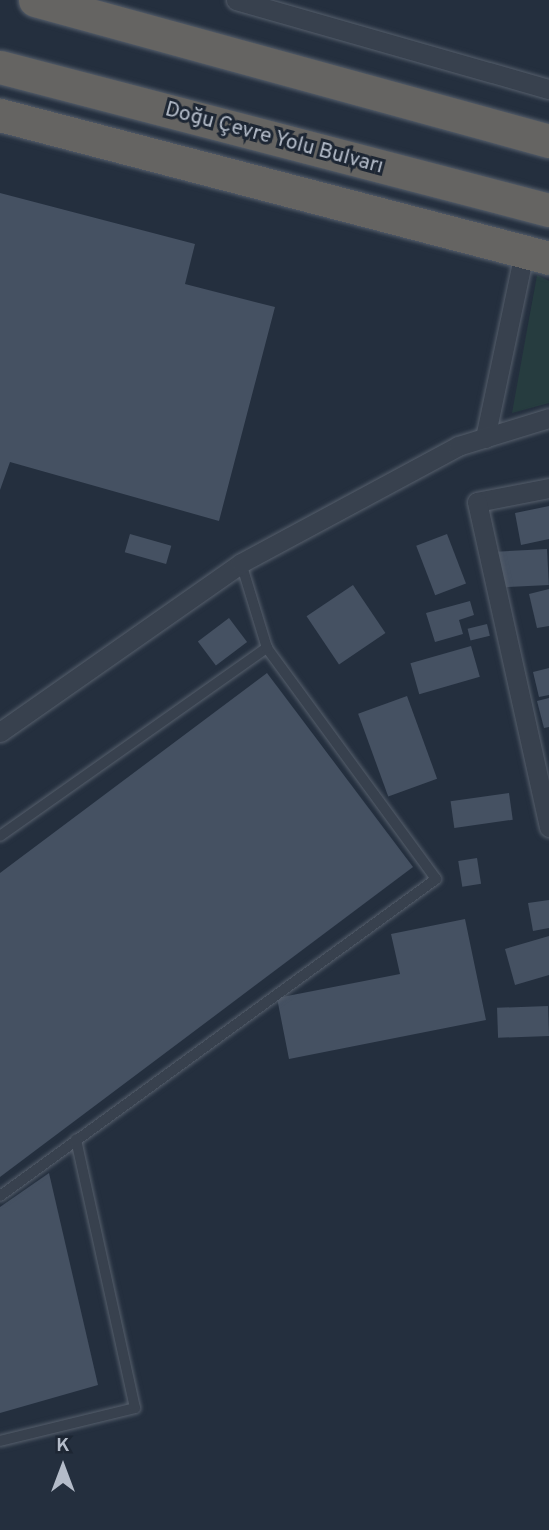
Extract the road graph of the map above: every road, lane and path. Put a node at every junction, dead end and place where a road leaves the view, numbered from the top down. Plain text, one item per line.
1 (35, 0) edge
2 (236, 0) edge
3 (0, 67) edge
4 (549, 89) edge
5 (0, 115) edge
6 (549, 141) edge
7 (549, 210) edge
8 (536, 255) edge
9 (549, 418) edge
10 (485, 438) junction
11 (549, 488) edge
12 (241, 563) junction
13 (267, 648) junction
14 (0, 732) edge
15 (549, 827) edge
16 (0, 836) edge
17 (76, 1139) junction
18 (0, 1196) edge
19 (0, 1441) edge

1 - 6 highway
2 - 4 street
3 - 7 highway, Doğu Çevre Yolu Bulvarı
5 - 8 highway
8 - 10 street
9 - 10 street
10 - 12 street
11 - 15 street
12 - 13 lane
12 - 14 street
13 - 16 lane
13 - 17 lane
17 - 18 lane
17 - 19 lane

